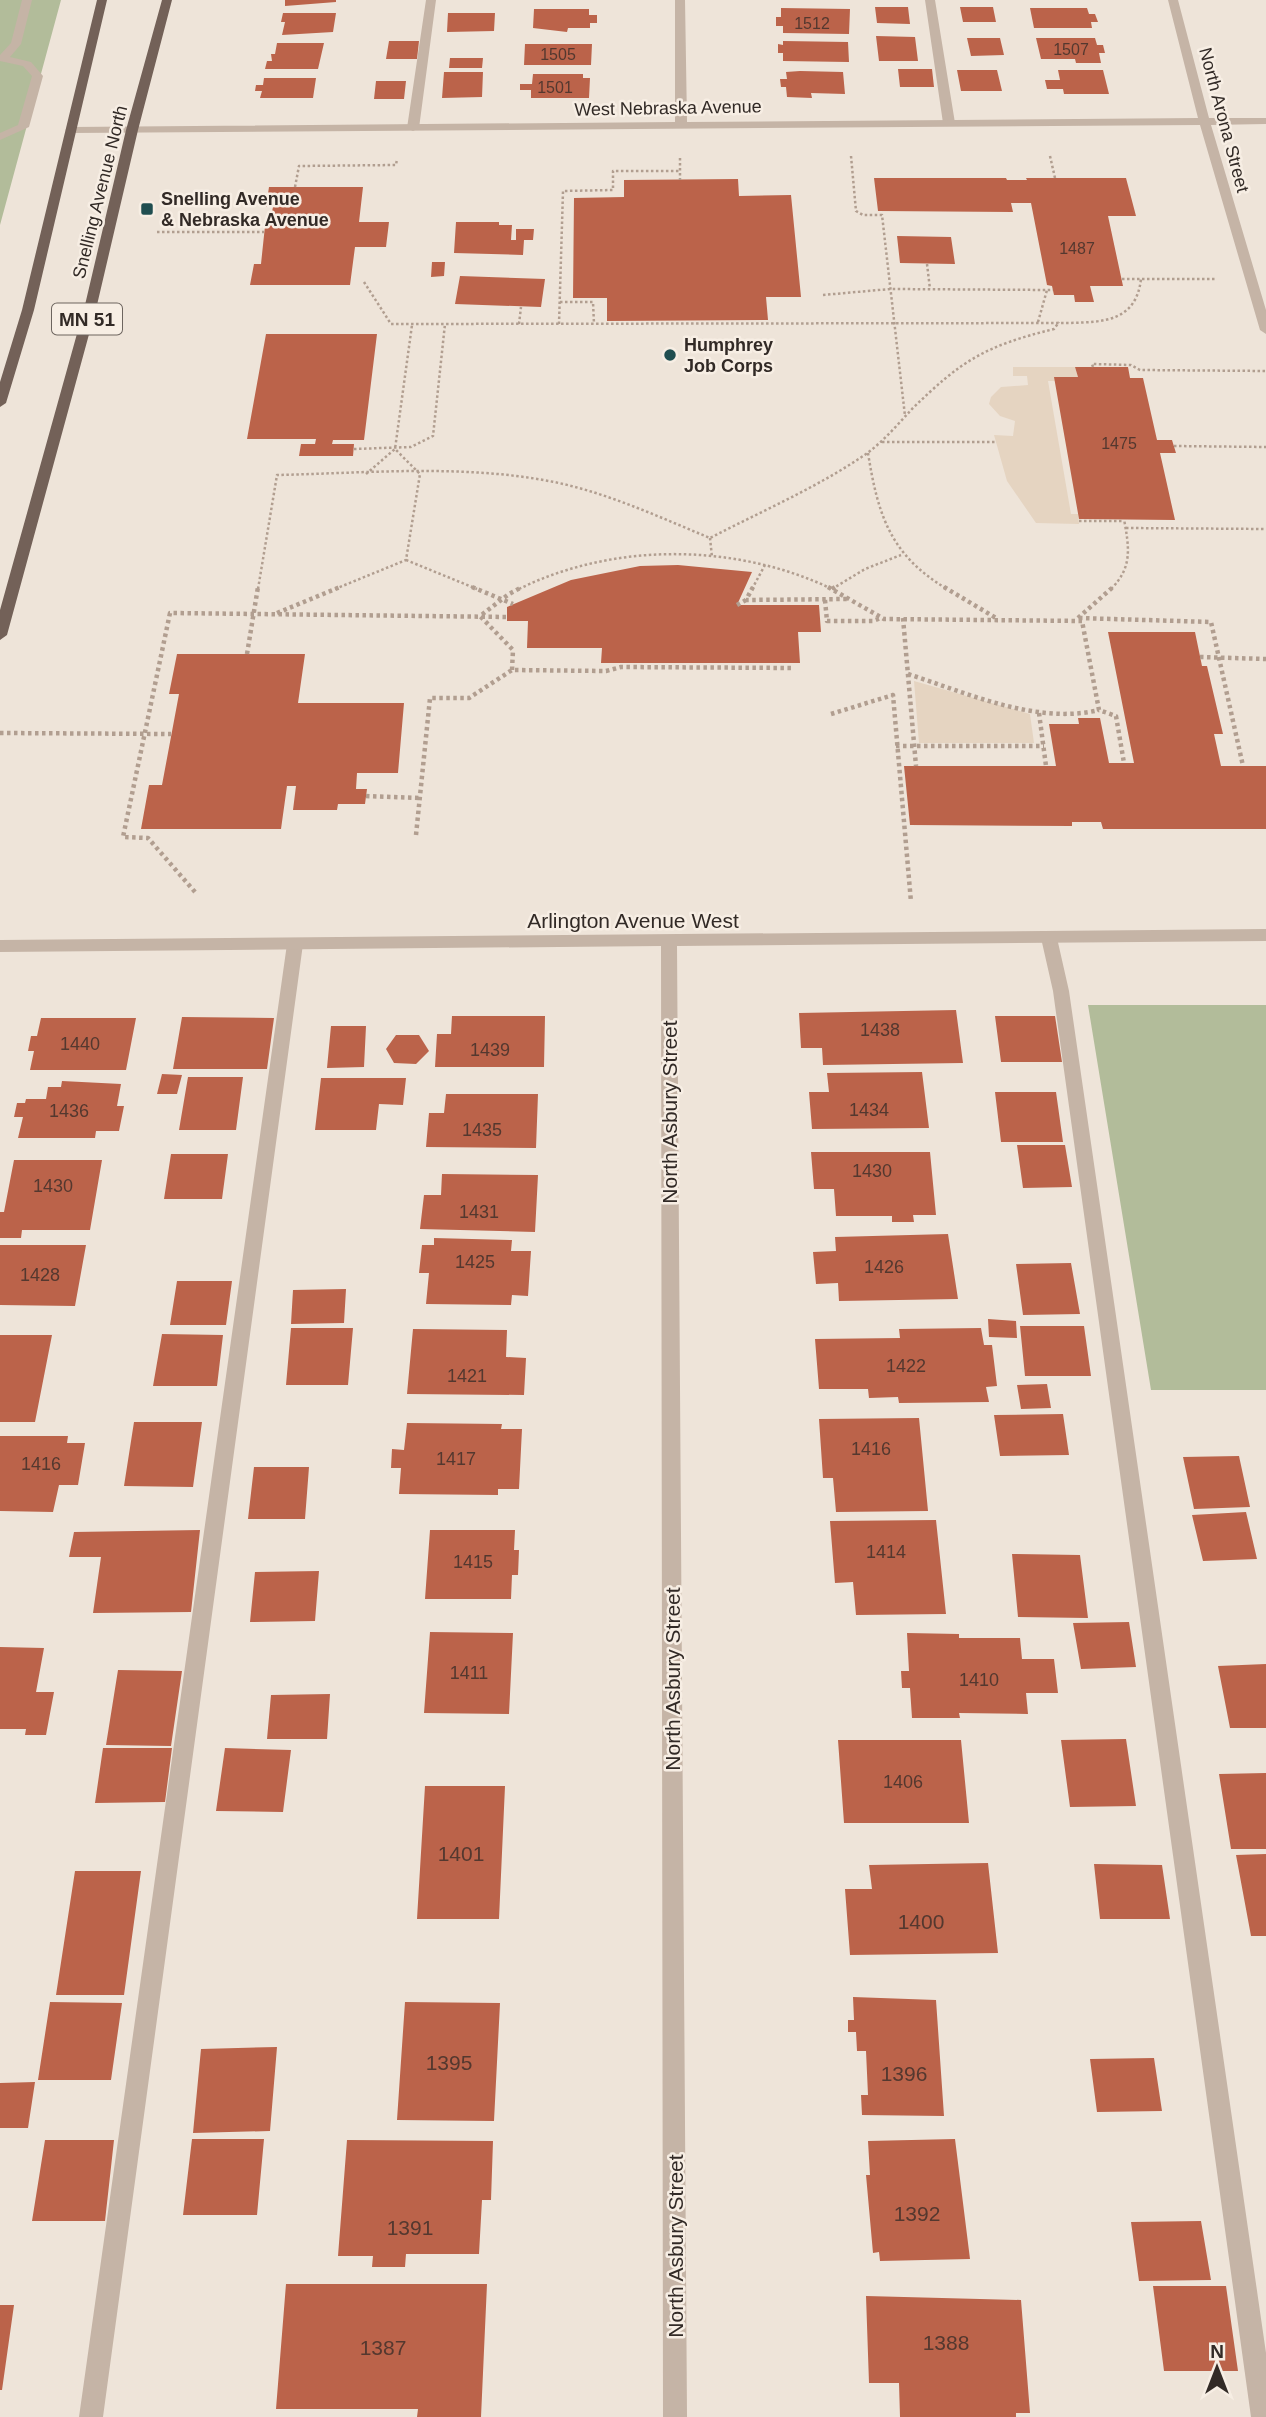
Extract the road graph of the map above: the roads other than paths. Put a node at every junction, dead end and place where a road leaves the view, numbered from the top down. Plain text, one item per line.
1 (27, 0) edge
2 (102, 0) edge
3 (167, 0) edge
4 (431, 0) edge
5 (680, 0) edge
6 (930, 0) edge
7 (1173, 0) edge
8 (1, 58) edge
9 (1266, 121) edge
10 (1205, 122) junction
11 (949, 123) junction
12 (681, 126) junction
13 (413, 128) junction
14 (71, 130) junction
15 (132, 130) junction
16 (0, 137) edge
17 (1266, 330) edge
18 (0, 403) edge
19 (0, 635) edge
20 (1266, 935) edge
21 (1049, 938) junction
22 (669, 942) junction
23 (295, 944) junction
24 (0, 946) edge
25 (91, 2417) edge
26 (675, 2417) edge
27 (1264, 2417) edge

1 - 8 street
2 - 14 main road, Snelling Avenue North / MN 51
3 - 15 main road, Snelling Avenue North / MN 51
4 - 13 street
5 - 12 street
6 - 11 street
7 - 10 street, North Arona Street
8 - 16 street
9 - 10 street, West Nebraska Avenue
10 - 11 street, West Nebraska Avenue
10 - 17 street, North Arona Street
11 - 12 street, West Nebraska Avenue
12 - 13 street, West Nebraska Avenue
13 - 15 street, West Nebraska Avenue
14 - 15 street, West Nebraska Avenue
14 - 18 main road, Snelling Avenue North / MN 51
15 - 19 main road, Snelling Avenue North / MN 51
20 - 21 street, Arlington Avenue West
21 - 22 street, Arlington Avenue West
21 - 27 street
22 - 23 street, Arlington Avenue West
22 - 26 street, North Asbury Street
23 - 24 street, Arlington Avenue West
23 - 25 street

